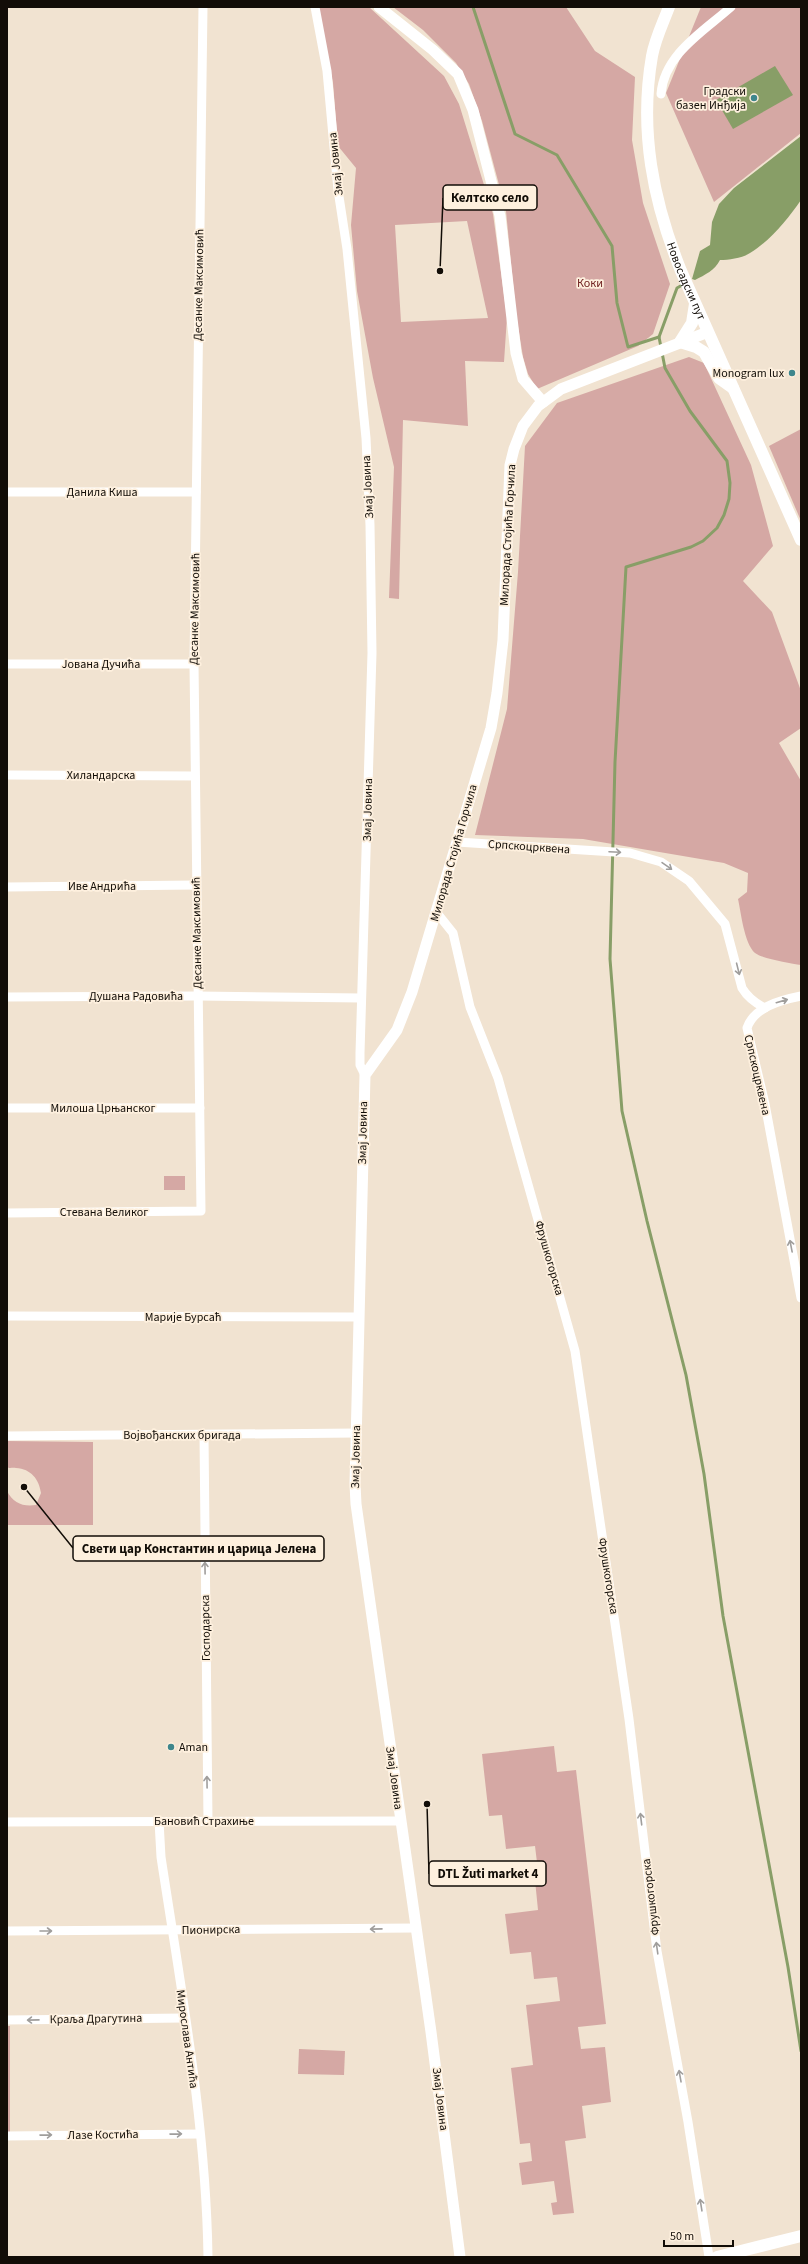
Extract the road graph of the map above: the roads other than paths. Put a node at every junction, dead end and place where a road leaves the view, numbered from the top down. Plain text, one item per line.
1 (203, 7) edge
2 (315, 7) edge
3 (379, 7) edge
4 (669, 7) edge
5 (731, 7) edge
6 (661, 94) dead end
7 (695, 304) junction
8 (708, 332) junction
9 (680, 342) junction
10 (734, 389) junction
11 (543, 402) junction
12 (7, 492) edge
13 (196, 492) junction
14 (801, 540) edge
15 (7, 664) edge
16 (194, 664) junction
17 (7, 775) edge
18 (195, 776) junction
19 (457, 842) junction
20 (196, 885) junction
21 (7, 887) edge
22 (436, 913) junction
23 (198, 996) junction
24 (801, 996) edge
25 (7, 997) edge
26 (361, 998) junction
27 (765, 1008) junction
28 (365, 1075) junction
29 (7, 1108) edge
30 (200, 1108) junction
31 (201, 1211) joint
32 (7, 1213) edge
33 (801, 1298) edge
34 (7, 1316) edge
35 (359, 1318) junction
36 (356, 1433) junction
37 (204, 1435) junction
38 (7, 1436) edge
39 (159, 1821) junction
40 (208, 1821) junction
41 (400, 1821) junction
42 (7, 1822) edge
43 (415, 1928) junction
44 (171, 1930) junction
45 (7, 1931) edge
46 (184, 2018) junction
47 (7, 2020) edge
48 (199, 2134) junction
49 (7, 2136) edge
50 (801, 2236) edge
51 (208, 2257) edge
52 (460, 2257) edge
53 (709, 2257) edge
54 (717, 2257) edge

1 - 13 street, Десанке Максимовић
2 - 26 street, Змај Јовина
3 - 11 street
4 - 7 main road, Новосадски пут
5 - 6 street
7 - 8 main road, Новосадски пут
7 - 9 main road
8 - 9 street, Милорада Стојића Горчила
8 - 10 main road, Новосадски пут
9 - 10 main road
9 - 11 street, Милорада Стојића Горчила
10 - 14 main road, Новосадски пут
11 - 19 street, Милорада Стојића Горчила
12 - 13 street, Данила Киша
13 - 16 street, Десанке Максимовић
15 - 16 street, Јована Дучића
16 - 18 street, Десанке Максимовић
17 - 18 street, Хиландарска
18 - 20 street, Десанке Максимовић
19 - 22 street, Милорада Стојића Горчила
19 -> 27 street, Српскоцрквена
20 - 21 street, Иве Андрића
20 - 23 street, Десанке Максимовић
22 - 28 street, Милорада Стојића Горчила
53 -> 22 street, Фрушкогорска
23 - 25 street, Душана Радовића
23 - 26 street, Душана Радовића
23 - 30 street, Десанке Максимовић
27 -> 24 street
26 - 28 street, Змај Јовина
33 -> 27 street, Српскоцрквена
28 - 35 street, Змај Јовина
29 - 30 street, Милоша Црњанског
30 - 31 street, Десанке Максимовић
31 - 32 street, Стевана Великог
34 - 35 street, Марије Бурсаћ
35 - 36 street, Змај Јовина
36 - 37 street, Војвођанских бригада
36 - 41 street, Змај Јовина
37 - 38 street, Војвођанских бригада
40 -> 37 street, Господарска
39 - 40 street, Бановић Страхиње
39 - 42 street, Бановић Страхиње
39 - 44 street, Мирослава Антића
40 - 41 street, Бановић Страхиње
41 - 43 street, Змај Јовина
43 -> 44 street, Пионирска
43 - 52 street, Змај Јовина
45 -> 44 street, Пионирска
44 - 46 street, Мирослава Антића
46 -> 47 street, Краља Драгутина
46 - 48 street, Мирослава Антића
49 -> 48 street, Лазе Костића
48 - 51 street, Мирослава Антића
50 - 54 main road

